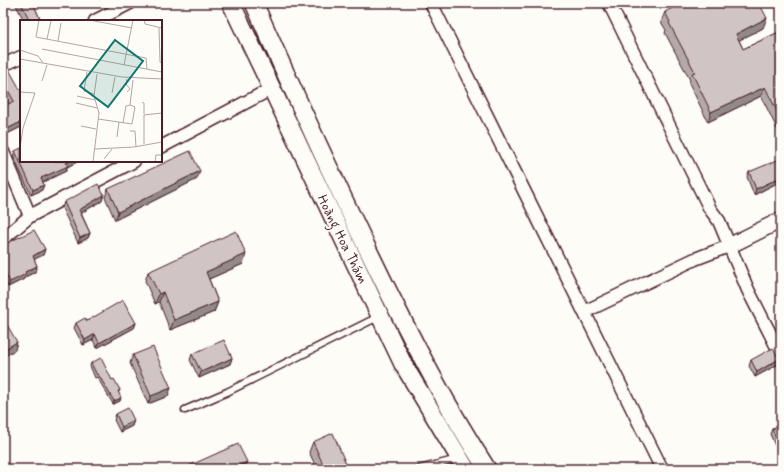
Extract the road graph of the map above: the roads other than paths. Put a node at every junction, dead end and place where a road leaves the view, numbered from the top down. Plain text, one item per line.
1 (130, 3) edge
2 (231, 3) edge
3 (254, 3) edge
4 (431, 3) edge
5 (609, 3) edge
6 (97, 20) edge
7 (20, 57) edge
8 (3, 65) edge
9 (272, 89) junction
10 (162, 146) edge
11 (3, 152) edge
12 (130, 162) edge
13 (116, 165) edge
14 (30, 216) junction
15 (781, 220) edge
16 (3, 239) edge
17 (729, 246) junction
18 (584, 312) junction
19 (380, 316) junction
20 (781, 355) edge
21 (185, 410) dead end
22 (463, 464) edge
23 (419, 469) edge
24 (487, 469) edge
25 (662, 469) edge

1 - 6 street
2 - 9 main road, Hoàng Hoa Thám
3 - 24 main road, Hoàng Hoa Thám
4 - 18 street
5 - 17 street
7 - 8 street
9 - 10 street
9 - 19 main road, Hoàng Hoa Thám
11 - 14 street
12 - 13 street
13 - 14 street
14 - 16 street
15 - 17 street
17 - 18 street
17 - 20 street
18 - 25 street
19 - 21 lane
19 - 22 main road, Hoàng Hoa Thám
22 - 23 lane

